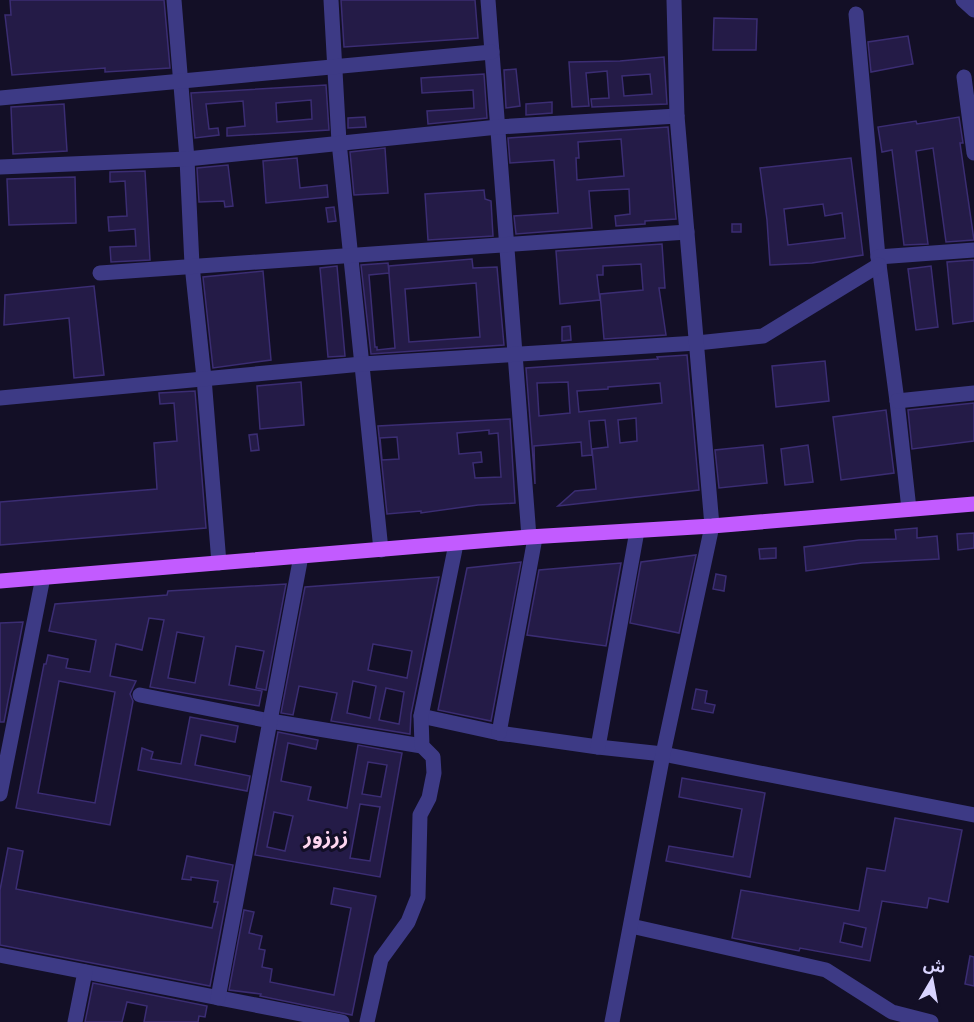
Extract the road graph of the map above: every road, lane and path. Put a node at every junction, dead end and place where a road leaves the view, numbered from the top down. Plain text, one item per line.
1 (174, 0) edge
2 (331, 0) edge
3 (488, 0) edge
4 (674, 0) edge
5 (963, 0) edge
6 (974, 10) edge
7 (856, 14) dead end
8 (492, 52) junction
9 (336, 66) junction
10 (964, 77) dead end
11 (181, 83) junction
12 (0, 98) edge
13 (677, 116) junction
14 (498, 127) junction
15 (339, 142) junction
16 (974, 153) edge
17 (187, 159) junction
18 (0, 167) edge
19 (687, 232) junction
20 (506, 244) junction
21 (974, 250) edge
22 (351, 257) junction
23 (878, 261) junction
24 (192, 266) junction
25 (100, 273) dead end
26 (697, 343) junction
27 (515, 354) junction
28 (362, 364) junction
29 (204, 378) junction
30 (974, 393) edge
31 (0, 398) edge
32 (897, 400) junction
33 (974, 504) edge
34 (909, 509) junction
35 (712, 526) junction
36 (637, 531) junction
37 (532, 538) junction
38 (456, 544) junction
39 (381, 550) junction
40 (301, 556) junction
41 (219, 563) junction
42 (44, 577) junction
43 (0, 581) edge
44 (140, 695) dead end
45 (421, 716) junction
46 (270, 721) junction
47 (499, 733) junction
48 (422, 746) junction
49 (598, 747) junction
50 (663, 754) junction
51 (0, 794) edge
52 (974, 815) edge
53 (631, 926) junction
54 (0, 955) edge
55 (85, 972) junction
56 (218, 998) junction
57 (75, 1022) edge
58 (342, 1022) edge
59 (367, 1022) edge
60 (612, 1022) edge
61 (931, 1022) edge

1 - 11 street
2 - 9 street
3 - 8 street
4 - 13 street
5 - 6 street
7 - 23 street
8 - 9 street
8 - 14 street
9 - 11 street
9 - 15 street
10 - 16 street
11 - 12 street
11 - 17 street
13 - 14 street
13 - 19 street
14 - 15 street
14 - 20 street
15 - 17 street
15 - 22 street
17 - 18 street
17 - 24 street
19 - 20 street
19 - 26 street
20 - 22 street
20 - 27 street
21 - 23 street
22 - 24 street
22 - 28 street
23 - 26 street
23 - 32 street
24 - 25 street
24 - 29 street
26 - 27 street
26 - 35 street
27 - 28 street
27 - 37 street
28 - 29 street
28 - 39 street
29 - 31 street
29 - 41 street
30 - 32 street
32 - 34 street
33 - 34 main road
34 - 35 main road
35 - 36 main road
35 - 50 street
36 - 37 main road
36 - 49 street
37 - 38 main road
37 - 47 street
38 - 39 main road
38 - 45 street
39 - 40 main road
40 - 41 main road
40 - 46 street
41 - 42 main road
42 - 43 main road
42 - 51 street
44 - 46 street
45 - 47 street
45 - 48 street
46 - 48 street
46 - 56 street
47 - 49 street
48 - 59 street
49 - 50 street
50 - 52 street
50 - 53 street
53 - 60 street
53 - 61 street
54 - 55 street
55 - 56 street
55 - 57 street
56 - 58 street

